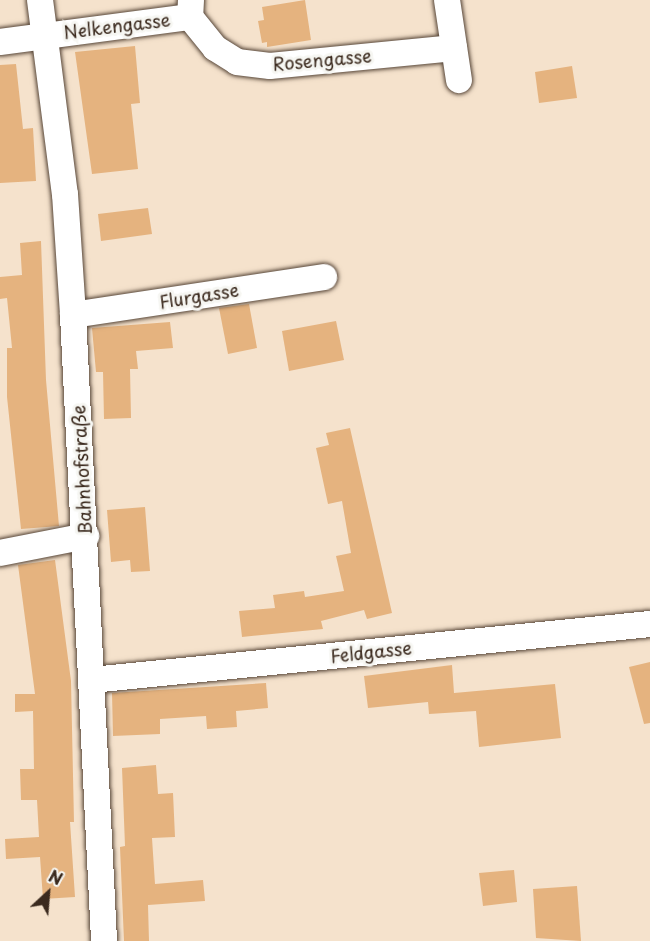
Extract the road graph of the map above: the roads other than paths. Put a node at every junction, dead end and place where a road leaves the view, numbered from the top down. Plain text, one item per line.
1 (40, 0) edge
2 (447, 0) edge
3 (190, 9) edge
4 (44, 35) junction
5 (0, 42) edge
6 (454, 48) junction
7 (459, 80) dead end
8 (324, 277) dead end
9 (74, 315) junction
10 (86, 536) junction
11 (0, 553) edge
12 (650, 624) edge
13 (92, 680) junction
14 (104, 941) edge

1 - 4 street, Bahnhofstraße
2 - 6 street
3 - 4 street, Nelkengasse
3 - 6 street, Rosengasse
4 - 5 street, Nelkengasse
4 - 9 street, Bahnhofstraße
6 - 7 street
8 - 9 street, Flurgasse
9 - 10 street, Bahnhofstraße
10 - 11 street
10 - 13 street, Bahnhofstraße
12 - 13 street, Feldgasse
13 - 14 street, Bahnhofstraße

